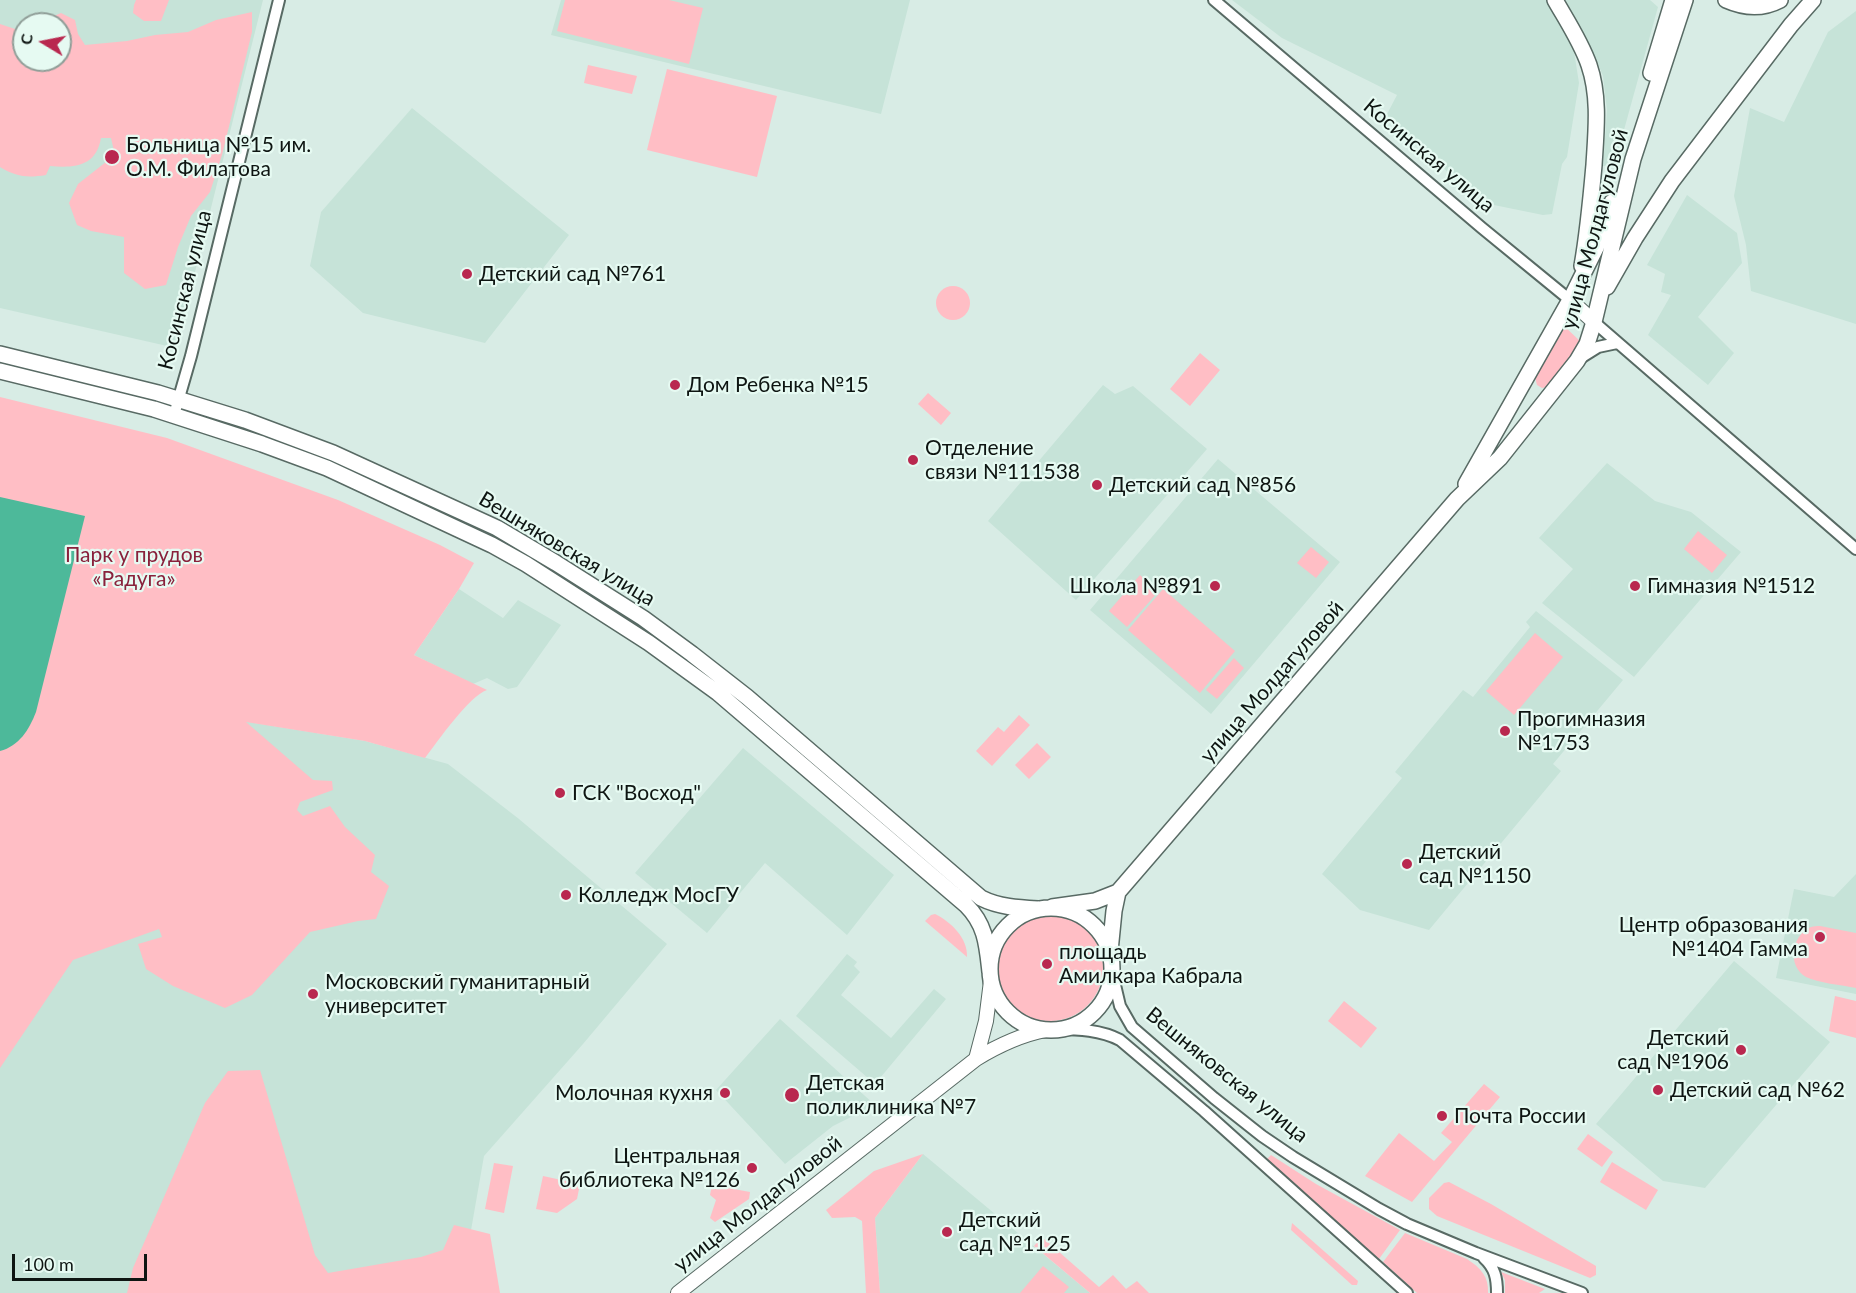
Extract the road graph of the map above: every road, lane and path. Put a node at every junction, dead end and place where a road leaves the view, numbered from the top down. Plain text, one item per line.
1 (279, 0) edge
2 (1214, 0) edge
3 (1555, 0) edge
4 (1673, 0) edge
5 (1685, 0) edge
6 (1726, 0) edge
7 (1780, 0) edge
8 (1814, 0) edge
9 (1578, 284) junction
10 (1570, 300) junction
11 (1599, 300) junction
12 (1594, 322) junction
13 (1617, 343) junction
14 (0, 354) edge
15 (1577, 361) junction
16 (0, 371) edge
17 (179, 399) junction
18 (174, 415) junction
19 (234, 417) junction
20 (229, 432) junction
21 (1494, 435) junction
22 (1509, 447) junction
23 (1457, 499) junction
24 (1856, 549) edge
25 (701, 661) junction
26 (690, 673) junction
27 (755, 715) junction
28 (1118, 892) junction
29 (1045, 908) junction
30 (1110, 961) junction
31 (990, 976) junction
32 (1052, 1029) junction
33 (976, 1059) junction
34 (1476, 1253) junction
35 (678, 1293) edge
36 (1407, 1293) edge
37 (1497, 1293) edge
38 (1555, 1293) edge
39 (1575, 1293) edge
40 (1582, 1293) edge

1 - 17 street, Косинская улица
2 - 10 street, Косинская улица
3 - 9 main road
4 - 9 main road, улица Молдагуловой
5 - 11 main road, улица Молдагуловой
6 - 7 main road
8 - 11 main road
9 - 10 main road, улица Молдагуловой
10 - 12 street, Косинская улица
10 - 21 main road, улица Молдагуловой
11 - 12 main road, улица Молдагуловой
12 - 13 street, Косинская улица
12 - 15 main road, улица Молдагуловой
13 - 15 street
13 - 24 street, Косинская улица
14 - 17 main road, Вешняковская улица
15 - 22 main road, улица Молдагуловой
16 - 18 main road, Вешняковская улица
17 - 18 street, Косинская улица
17 - 19 main road, Вешняковская улица
18 - 20 main road, Вешняковская улица
19 - 20 street
19 - 25 main road, Вешняковская улица
20 - 26 main road, Вешняковская улица
21 - 22 street
21 - 23 main road, улица Молдагуловой
22 - 23 main road, улица Молдагуловой
23 - 28 main road, улица Молдагуловой
25 - 26 street
25 - 27 main road, Вешняковская улица
26 - 27 main road, Вешняковская улица
27 - 29 main road, Вешняковская улица
27 - 31 main road, Вешняковская улица
28 - 29 main road, улица Молдагуловой
28 - 30 main road
29 - 30 main road
29 - 31 main road
30 - 32 main road
30 - 34 street, Вешняковская улица
31 - 32 main road
31 - 33 street
32 - 33 street, улица Молдагуловой
32 - 36 street, Вешняковская улица
33 - 35 street, улица Молдагуловой
34 - 37 street, Вешняковская улица
34 - 40 street, Вешняковская улица
38 - 39 street

